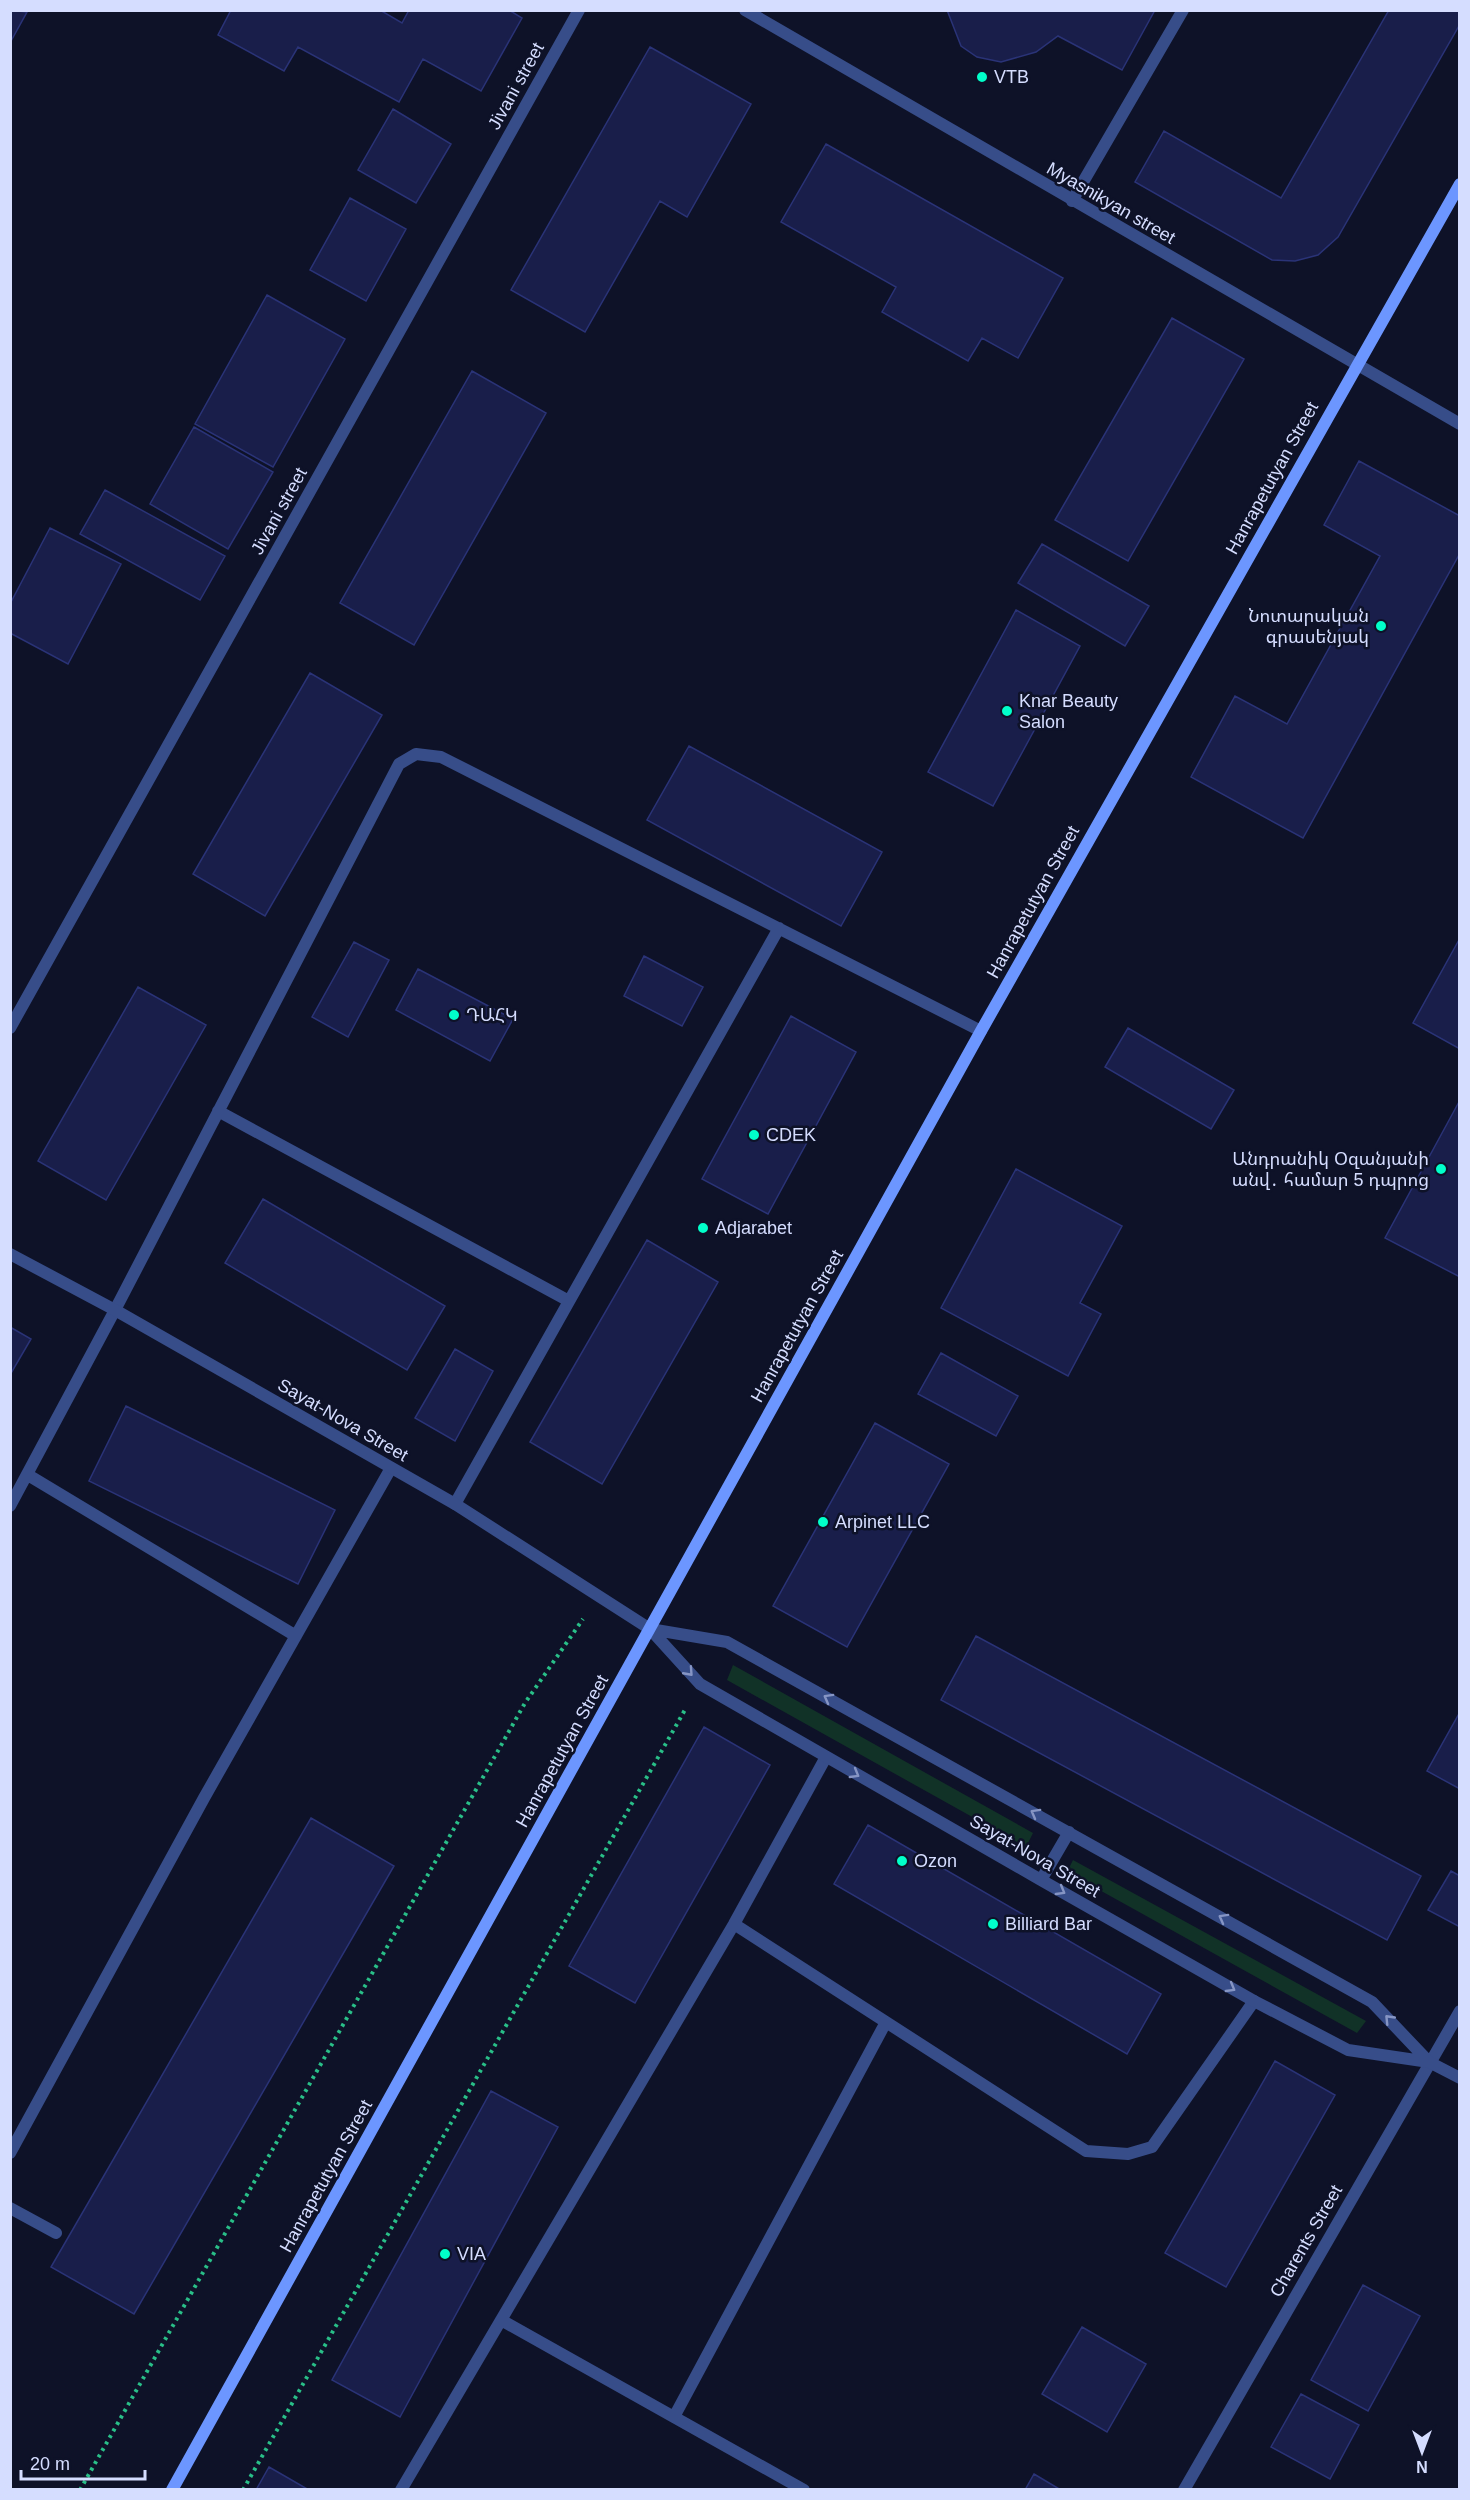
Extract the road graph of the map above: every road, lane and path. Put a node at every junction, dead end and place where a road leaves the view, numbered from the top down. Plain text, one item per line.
1 (579, 10) edge
2 (746, 10) edge
3 (1183, 10) edge
4 (1460, 184) edge
5 (1072, 201) junction
6 (1356, 366) junction
7 (1460, 424) edge
8 (779, 928) junction
9 (10, 1028) edge
10 (981, 1031) junction
11 (218, 1111) junction
12 (10, 1254) edge
13 (569, 1301) junction
14 (115, 1310) junction
15 (391, 1468) junction
16 (28, 1475) junction
17 (454, 1504) junction
18 (10, 1506) edge
19 (599, 1596) junction
20 (650, 1629) junction
21 (296, 1636) junction
22 (700, 1684) junction
23 (826, 1757) junction
24 (1069, 1832) junction
25 (1041, 1880) junction
26 (734, 1924) junction
27 (1254, 2001) junction
28 (1460, 2011) edge
29 (886, 2022) junction
30 (1429, 2062) junction
31 (1460, 2078) edge
32 (10, 2153) edge
33 (10, 2208) edge
34 (56, 2233) dead end
35 (501, 2320) junction
36 (674, 2417) junction
37 (80, 2490) edge
38 (172, 2490) edge
39 (243, 2490) edge
40 (401, 2490) edge
41 (804, 2490) edge
42 (1184, 2490) edge

1 - 9 street, Jivani street
2 - 5 street, Myasnikyan street
3 - 5 street
4 - 6 main road, Hanrapetutyan Street
5 - 6 street, Myasnikyan street
6 - 7 street, Myasnikyan street
6 - 10 main road, Hanrapetutyan Street
8 - 10 street
8 - 11 street
8 - 13 street
10 - 20 main road, Hanrapetutyan Street
11 - 13 street
11 - 14 street
12 - 14 street, Sayat-Nova Street
13 - 17 street
14 - 15 street, Sayat-Nova Street
14 - 16 street
15 - 17 street, Sayat-Nova Street
15 - 21 street
16 - 18 street
16 - 21 street
17 - 19 street, Sayat-Nova Street
19 - 20 street, Sayat-Nova Street
19 - 37 path
20 -> 22 street, Sayat-Nova Street
24 -> 20 street, Sayat-Nova Street
20 - 38 main road, Hanrapetutyan Street
21 - 32 street
22 - 23 street, Sayat-Nova Street
22 - 39 path
23 -> 25 street, Sayat-Nova Street
23 - 26 street
24 - 25 street
30 -> 24 street, Sayat-Nova Street
25 -> 27 street, Sayat-Nova Street
26 - 29 street
26 - 35 street
27 - 29 street
27 - 30 street, Sayat-Nova Street
28 - 30 street, Charents Street
29 - 36 street
30 - 31 street, Sayat-Nova Street
30 - 42 street, Charents Street
33 - 34 street
35 - 36 street
35 - 40 street
36 - 41 street

